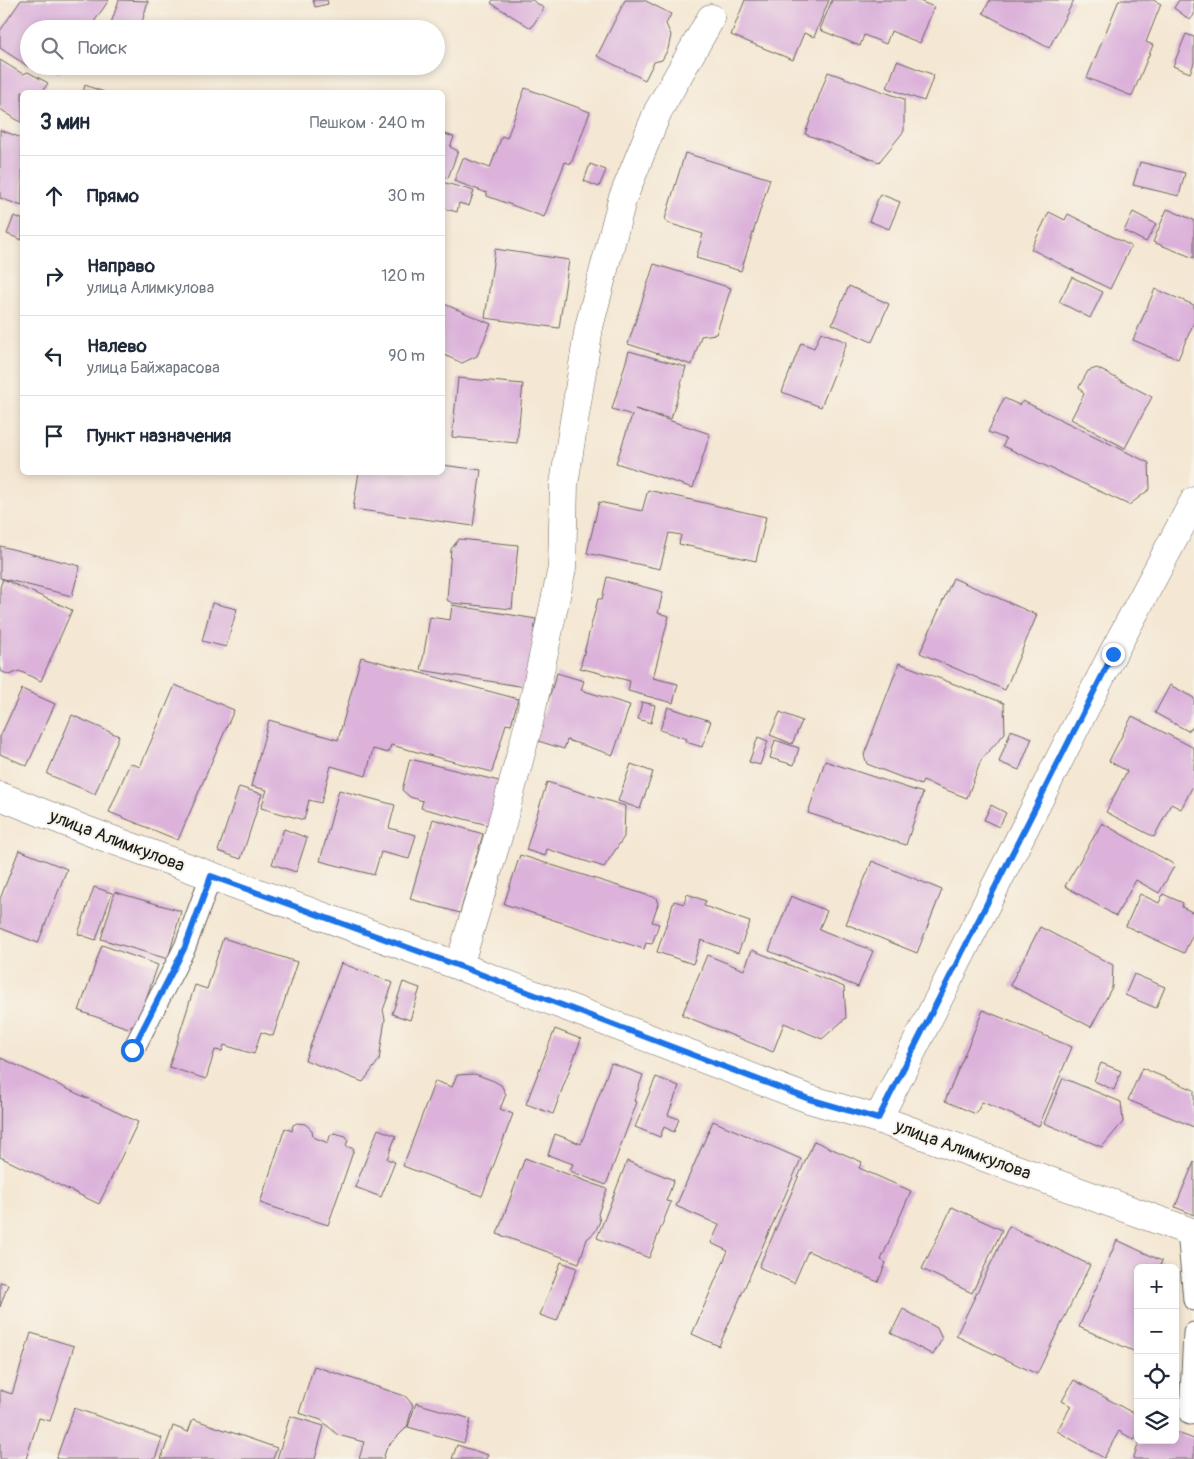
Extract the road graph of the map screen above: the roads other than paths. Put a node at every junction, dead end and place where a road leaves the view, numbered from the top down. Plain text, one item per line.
1 (711, 18) dead end
2 (1194, 501) edge
3 (0, 796) edge
4 (211, 876) junction
5 (459, 966) junction
6 (132, 1050) dead end
7 (878, 1119) junction
8 (1191, 1232) edge
9 (1194, 1300) edge
10 (1194, 1333) edge
11 (1190, 1414) dead end

1 - 5 street
2 - 7 street
3 - 4 street, улица Алимкулова
4 - 5 street, улица Алимкулова
4 - 6 lane
5 - 7 street, улица Алимкулова
7 - 8 street, улица Алимкулова
8 - 9 lane
10 - 11 lane

